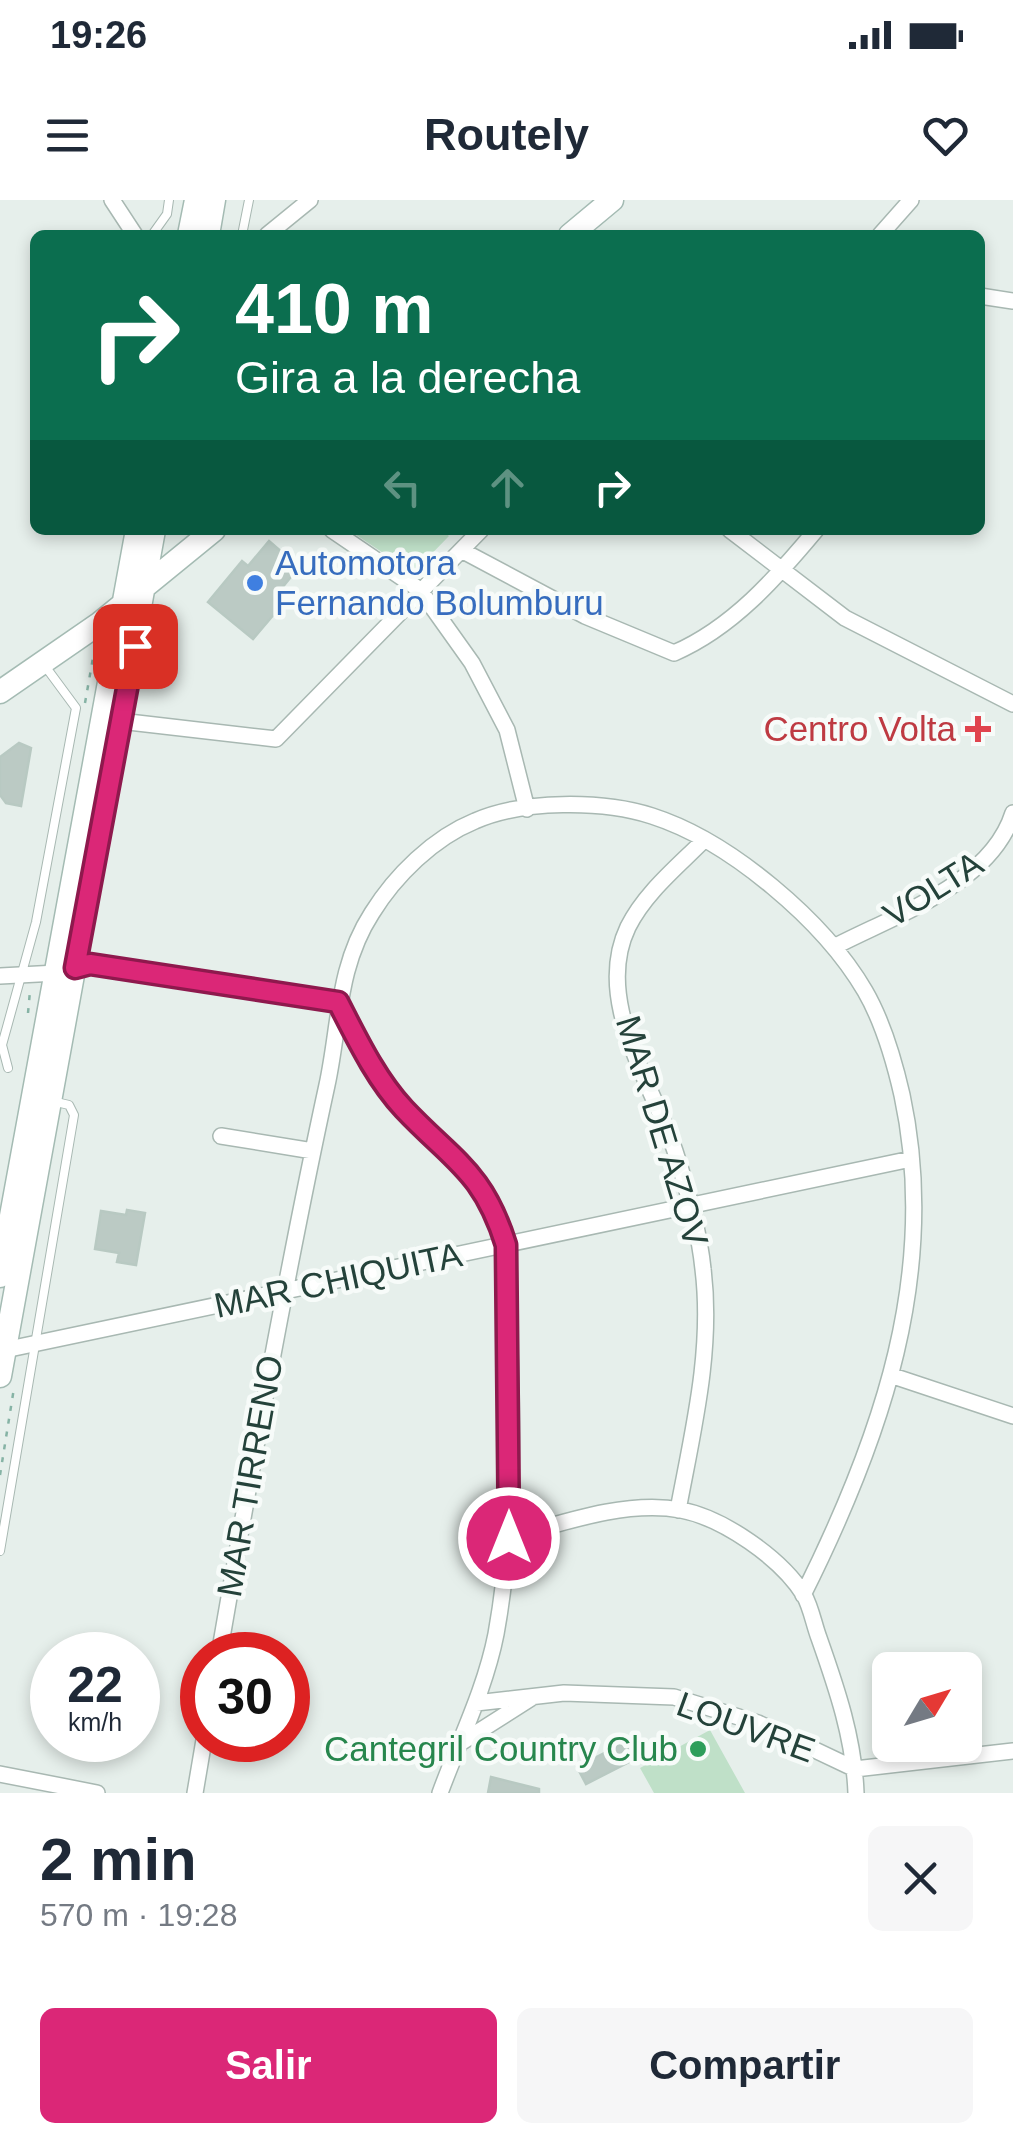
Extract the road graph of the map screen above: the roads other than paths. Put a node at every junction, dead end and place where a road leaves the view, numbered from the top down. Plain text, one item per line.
1 (112, 200) edge
2 (169, 200) edge
3 (196, 200) edge
4 (214, 200) edge
5 (249, 200) edge
6 (310, 200) edge
7 (612, 200) edge
8 (911, 200) edge
9 (132, 230) edge
10 (156, 230) edge
11 (190, 230) edge
12 (209, 230) edge
13 (243, 230) edge
14 (273, 230) edge
15 (576, 230) edge
16 (884, 230) edge
17 (985, 297) edge
18 (1013, 301) edge
19 (137, 535) edge
20 (152, 535) edge
21 (206, 535) edge
22 (339, 535) edge
23 (477, 535) edge
24 (736, 535) edge
25 (812, 535) edge
26 (463, 551) junction
27 (782, 570) junction
28 (420, 590) junction
29 (134, 596) junction
30 (42, 662) junction
31 (0, 692) edge
32 (1013, 704) edge
33 (120, 721) junction
34 (527, 809) junction
35 (1013, 813) edge
36 (702, 841) junction
37 (834, 948) junction
38 (66, 971) junction
39 (0, 976) edge
40 (22, 977) junction
41 (338, 1002) junction
42 (8, 1068) dead end
43 (51, 1100) junction
44 (221, 1136) dead end
45 (313, 1152) junction
46 (910, 1159) junction
47 (691, 1207) junction
48 (506, 1245) junction
49 (5, 1270) edge
50 (282, 1292) junction
51 (36, 1342) junction
52 (3, 1350) edge
53 (0, 1376) edge
54 (893, 1376) junction
55 (1013, 1416) edge
56 (678, 1510) junction
57 (509, 1538) junction
58 (0, 1551) edge
59 (804, 1594) junction
60 (223, 1632) edge
61 (536, 1695) junction
62 (499, 1698) junction
63 (476, 1703) junction
64 (504, 1716) junction
65 (458, 1745) junction
66 (1013, 1751) edge
67 (200, 1762) edge
68 (855, 1770) junction
69 (0, 1774) edge
70 (97, 1793) edge
71 (195, 1793) edge
72 (440, 1793) edge
73 (856, 1793) edge

1 - 9 street
2 - 10 lane
3 - 11 main road
4 - 12 main road
5 - 13 lane
6 - 14 street
7 - 15 main road
8 - 16 street
17 - 18 street
19 - 29 main road
20 - 29 main road
21 - 29 main road
22 - 28 street
23 - 26 street
24 - 27 street
25 - 27 street
26 - 27 street
26 - 28 street
27 - 32 street
28 - 33 street
28 - 34 street
29 - 30 main road
29 - 33 main road
29 - 38 main road
30 - 31 main road
30 - 40 lane
33 - 38 main road
34 - 36 street, MAR TIRRENO
34 - 41 street, MAR TIRRENO
35 - 37 street, VOLTA
36 - 37 street, MAR TIRRENO
36 - 47 street, MAR DE AZOV
37 - 46 street, MAR TIRRENO
38 - 40 street
38 - 41 street
38 - 43 main road
38 - 49 main road
39 - 40 street
40 - 42 lane
41 - 45 street, MAR TIRRENO
41 - 48 street
43 - 49 main road
43 - 51 lane
44 - 45 street
45 - 50 street, MAR TIRRENO
46 - 47 street, MAR CHIQUITA
46 - 54 street, MAR TIRRENO
47 - 48 street, MAR CHIQUITA
47 - 56 street, MAR DE AZOV
48 - 50 street, MAR CHIQUITA
48 - 57 street
49 - 52 main road
50 - 51 street, MAR CHIQUITA
50 - 60 street, MAR TIRRENO
51 - 52 street, MAR CHIQUITA
51 - 58 lane
52 - 53 main road
54 - 55 street
54 - 59 street, MAR TIRRENO
56 - 57 street
56 - 59 street
57 - 63 street
59 - 68 street
61 - 62 street, LOUVRE
61 - 64 street
61 - 68 street, LOUVRE
62 - 63 street, LOUVRE
62 - 64 street
63 - 65 street
64 - 65 street
65 - 72 street
66 - 68 street, LOUVRE
67 - 71 street
68 - 73 street
69 - 70 street

